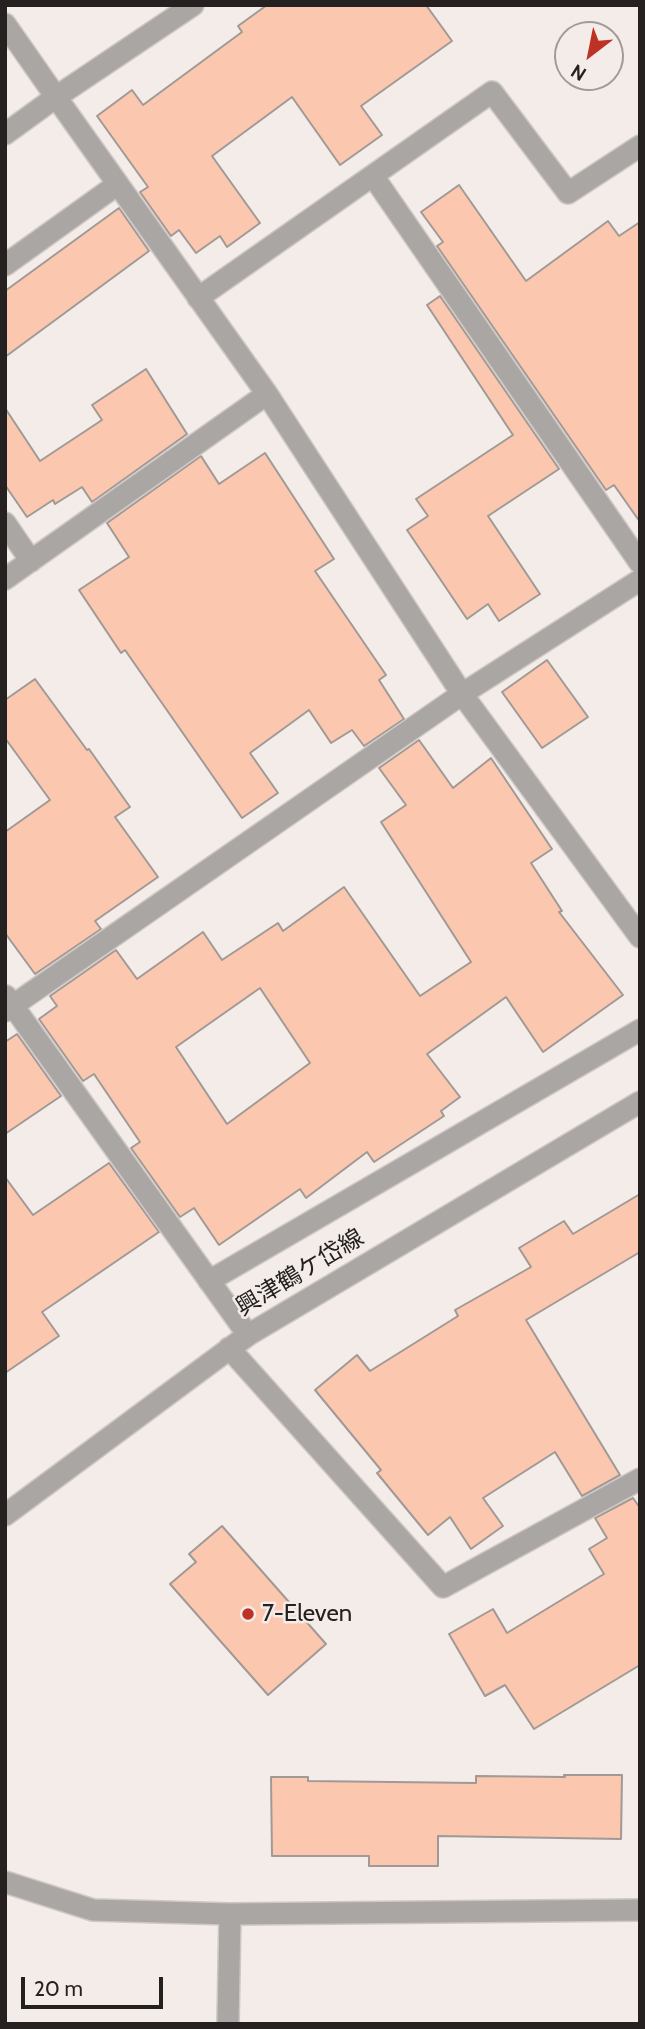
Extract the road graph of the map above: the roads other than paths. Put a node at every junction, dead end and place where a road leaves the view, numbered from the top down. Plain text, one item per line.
1 (193, 5) edge
2 (5, 24) edge
3 (56, 97) junction
4 (5, 134) edge
5 (640, 146) edge
6 (373, 176) junction
7 (118, 184) junction
8 (5, 265) edge
9 (198, 299) junction
10 (267, 394) junction
11 (5, 523) edge
12 (31, 561) junction
13 (640, 564) edge
14 (5, 579) edge
15 (640, 580) edge
16 (461, 694) junction
17 (640, 937) edge
18 (8, 1004) edge
19 (640, 1030) edge
20 (640, 1102) edge
21 (209, 1281) junction
22 (248, 1335) junction
23 (229, 1348) junction
24 (640, 1479) edge
25 (5, 1515) edge
26 (5, 1882) edge
27 (640, 1910) edge
28 (230, 1914) junction
29 (228, 2024) edge

1 - 3 street
2 - 3 street
3 - 4 street
3 - 7 street
5 - 6 street
6 - 9 street
6 - 13 street
7 - 8 street
7 - 9 street
9 - 10 street
10 - 12 street
10 - 16 street
11 - 12 street
12 - 14 street
15 - 16 street
16 - 17 street
16 - 18 street
18 - 21 street
19 - 21 street
20 - 22 street, 興津鶴ケ岱線
21 - 22 street
22 - 23 street, 興津鶴ケ岱線
23 - 24 street
23 - 25 street, 興津鶴ケ岱線
26 - 28 street
27 - 28 street
28 - 29 street

